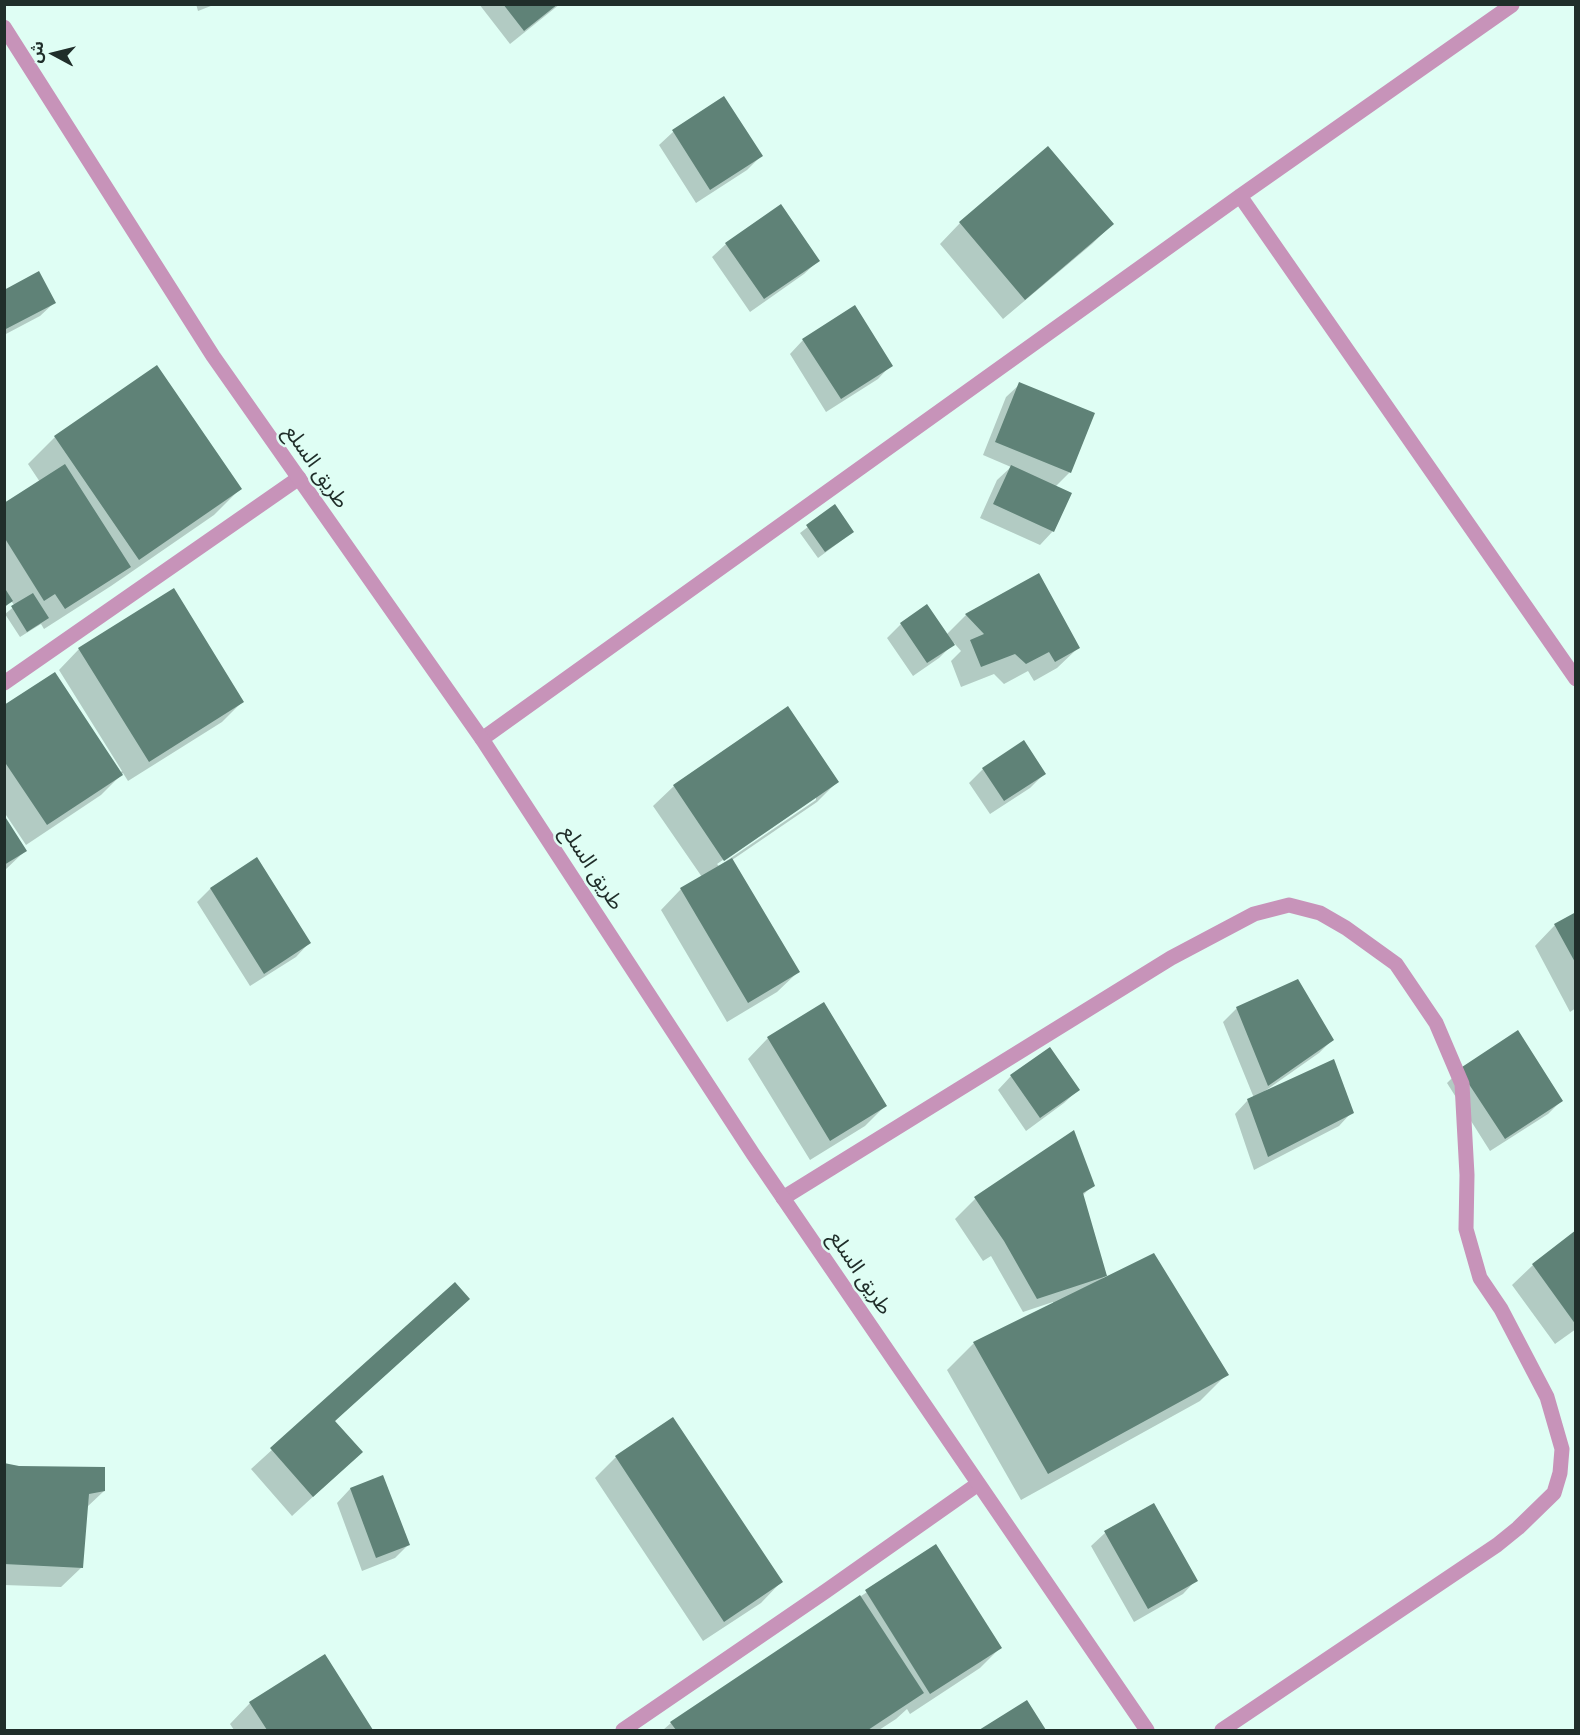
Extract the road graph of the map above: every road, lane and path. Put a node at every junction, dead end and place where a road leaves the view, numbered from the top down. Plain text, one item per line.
1 (1512, 5) edge
2 (4, 27) edge
3 (1240, 196) junction
4 (299, 478) junction
5 (1575, 679) edge
6 (4, 683) edge
7 (482, 739) junction
8 (783, 1198) junction
9 (978, 1484) junction
10 (623, 1731) edge
11 (1147, 1731) edge
12 (1222, 1731) edge

1 - 3 street
2 - 4 street, طريق السلع
3 - 5 street
3 - 7 street
4 - 6 street
4 - 7 street, طريق السلع
7 - 8 street, طريق السلع
8 - 9 street, طريق السلع
8 - 12 street
9 - 10 street
9 - 11 street, طريق السلع

